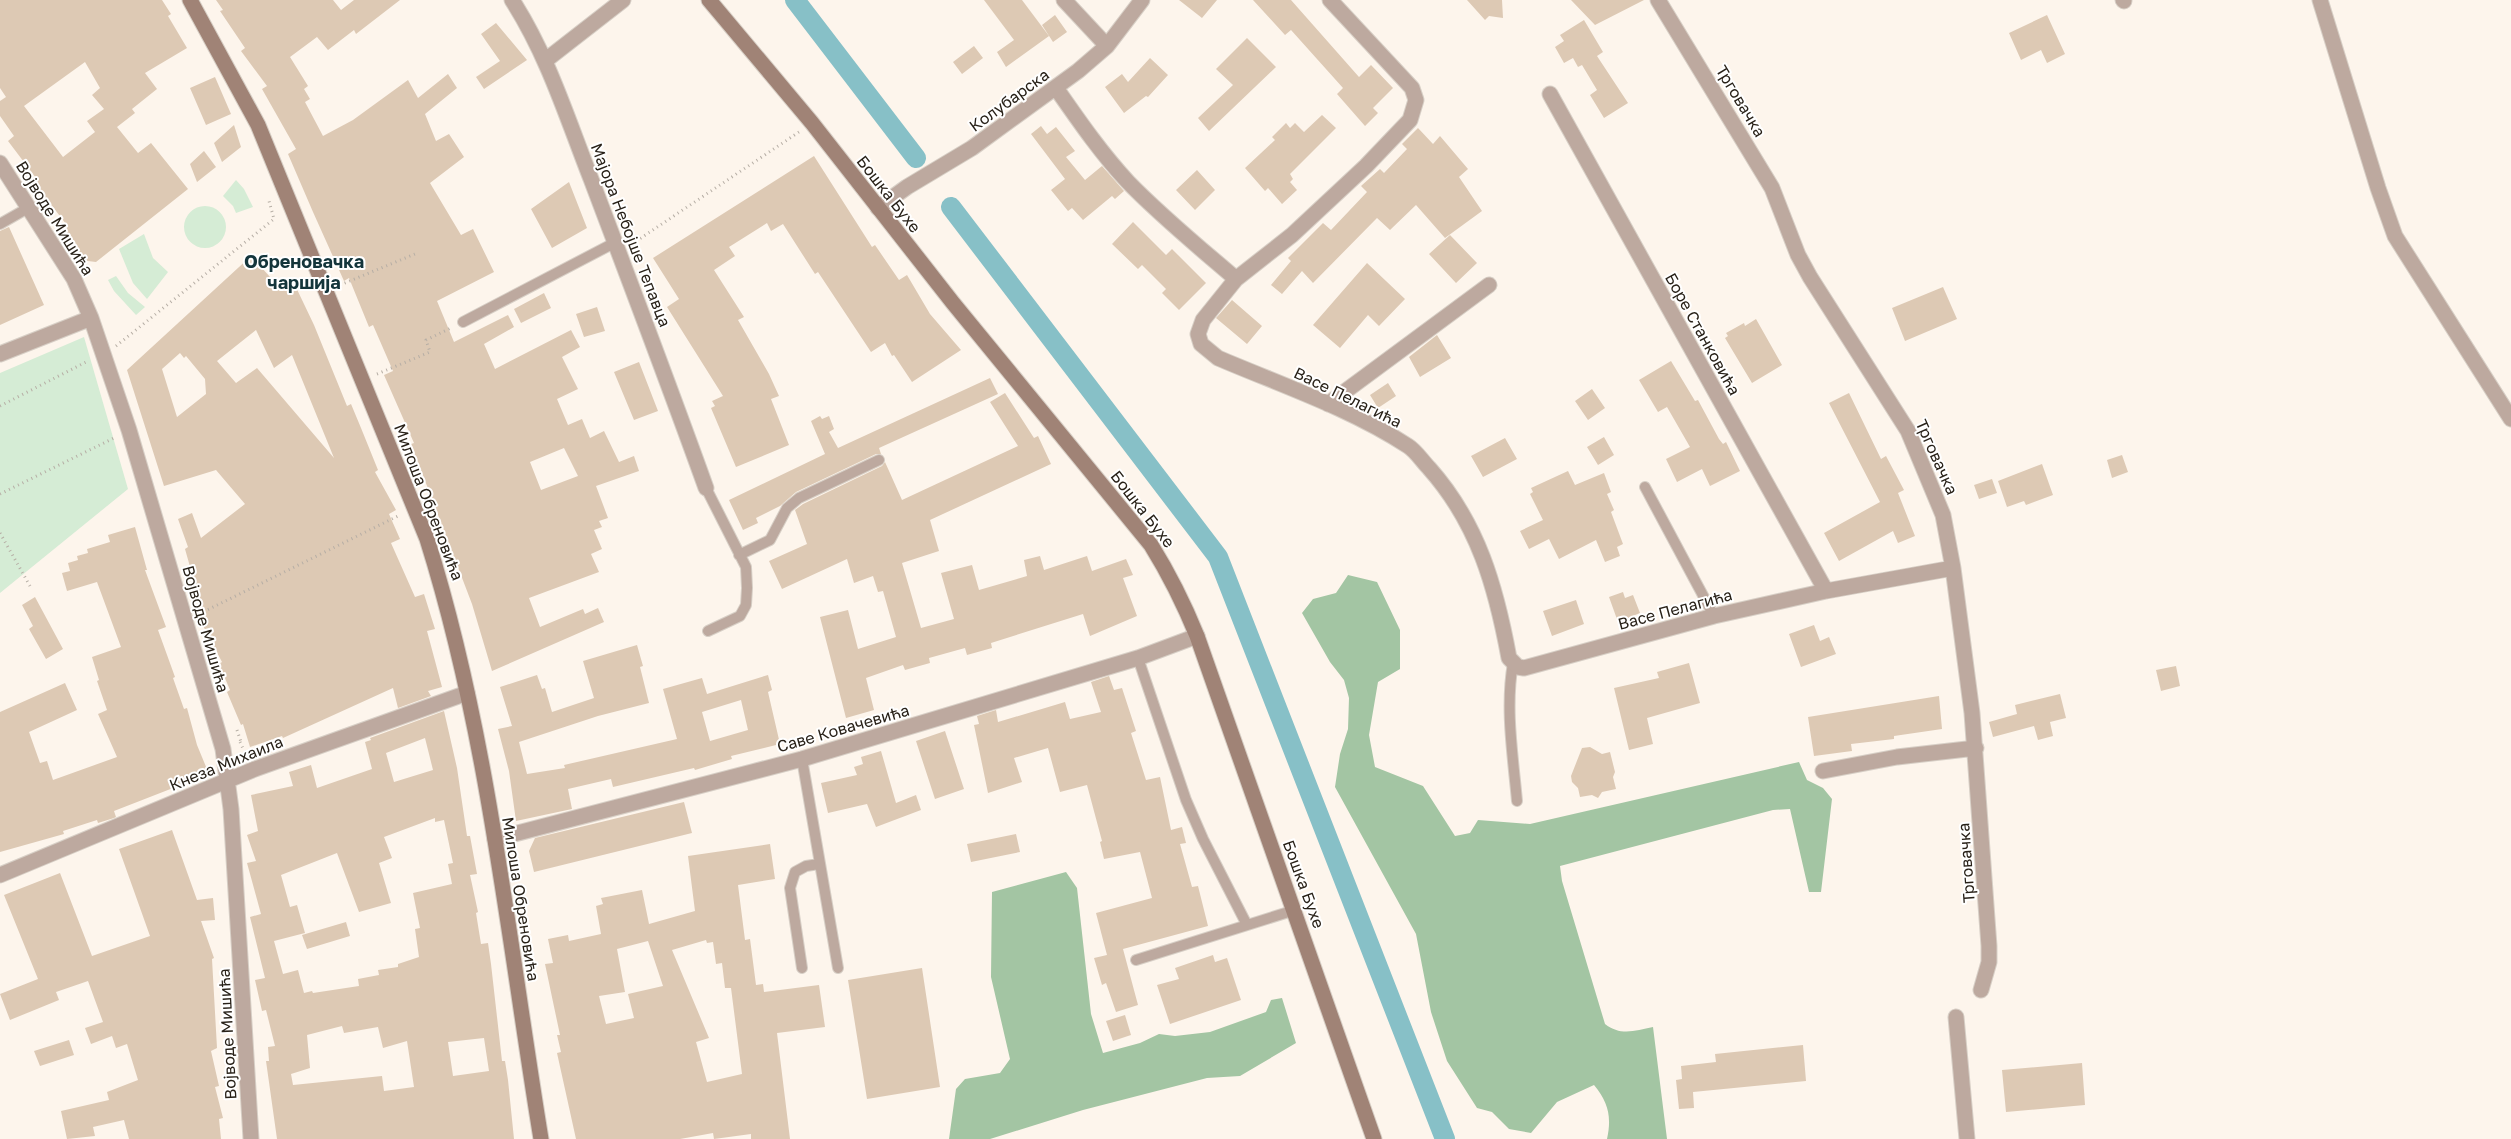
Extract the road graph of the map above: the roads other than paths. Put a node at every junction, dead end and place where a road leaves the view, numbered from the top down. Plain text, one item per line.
1 (190, 0) edge
2 (512, 0) edge
3 (623, 0) edge
4 (709, 0) edge
5 (1064, 0) edge
6 (1142, 0) edge
7 (1330, 0) edge
8 (1658, 0) edge
9 (2320, 0) edge
10 (1107, 46) junction
11 (546, 60) junction
12 (1056, 88) junction
13 (1550, 94) dead end
14 (0, 163) edge
15 (28, 208) junction
16 (878, 208) junction
17 (0, 224) edge
18 (618, 247) junction
19 (1236, 279) junction
20 (1489, 285) dead end
21 (91, 318) junction
22 (463, 322) road end
23 (0, 354) edge
24 (1328, 404) junction
25 (2511, 419) edge
26 (878, 460) dead end
27 (1645, 487) dead end
28 (706, 488) joint
29 (739, 555) junction
30 (1953, 568) junction
31 (1826, 591) junction
32 (1714, 616) junction
33 (708, 630) dead end
34 (1197, 636) junction
35 (1138, 658) junction
36 (1513, 663) junction
37 (467, 693) junction
38 (1976, 748) junction
39 (802, 759) junction
40 (1823, 771) dead end
41 (229, 780) junction
42 (1517, 802) dead end
43 (495, 839) junction
44 (819, 864) junction
45 (0, 875) edge
46 (1295, 910) junction
47 (1247, 925) junction
48 (1136, 960) dead end
49 (802, 968) dead end
50 (838, 968) dead end
51 (1981, 990) dead end
52 (1956, 1017) dead end
53 (251, 1139) edge
54 (541, 1139) edge
55 (1374, 1139) edge
56 (1967, 1139) edge

1 - 37 main road, Милоша Обреновића
2 - 11 street, Мајора Небојше Тепавца
3 - 11 street
4 - 16 main road, Бошка Бухе
5 - 10 street
6 - 10 street, Колубарска
7 - 19 street, Васе Пелагића
8 - 30 street, Трговачка
9 - 25 street
10 - 12 street, Колубарска
11 - 18 street, Мајора Небојше Тепавца
12 - 16 street, Колубарска
12 - 19 street
13 - 31 street, Боре Станковића
14 - 15 street, Војводе Мишића
15 - 17 lane
15 - 21 street, Војводе Мишића
16 - 34 main road, Бошка Бухе
18 - 22 lane
18 - 28 street, Мајора Небојше Тепавца
19 - 24 street, Васе Пелагића
20 - 24 street
21 - 23 street
21 - 41 street, Војводе Мишића
24 - 36 street, Васе Пелагића
26 - 29 lane
27 - 32 lane
28 - 29 lane
29 - 33 lane
30 - 31 street, Васе Пелагића
30 - 38 street, Трговачка
31 - 32 street, Васе Пелагића
32 - 36 street, Васе Пелагића
34 - 35 street, Саве Ковачевића
34 - 46 main road, Бошка Бухе
35 - 39 street, Саве Ковачевића
35 - 47 lane
36 - 42 lane
37 - 41 street, Кнеза Михаила
37 - 43 main road, Милоша Обреновића
38 - 40 street
38 - 51 street, Трговачка
39 - 43 street, Саве Ковачевића
39 - 44 lane
41 - 45 street, Кнеза Михаила
41 - 53 street, Војводе Мишића
43 - 54 main road, Милоша Обреновића
44 - 49 lane
44 - 50 lane
46 - 47 lane
46 - 55 main road, Бошка Бухе
47 - 48 lane
52 - 56 street

